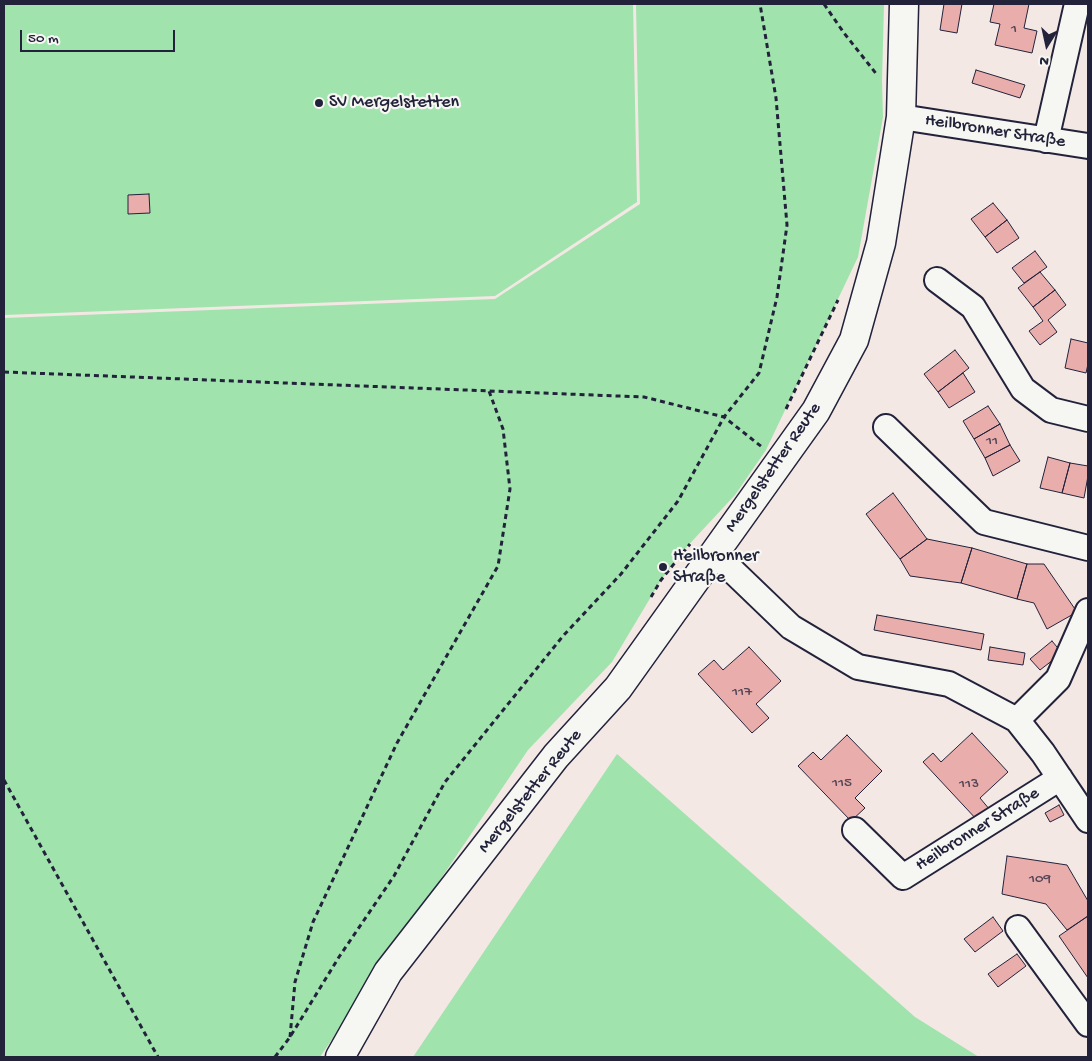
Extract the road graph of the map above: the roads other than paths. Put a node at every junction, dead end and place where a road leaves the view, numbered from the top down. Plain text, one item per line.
1 (904, 4) edge
2 (1077, 4) edge
3 (901, 117) junction
4 (1046, 140) junction
5 (1088, 146) edge
6 (938, 280) dead end
7 (1088, 419) edge
8 (886, 427) dead end
9 (704, 546) junction
10 (1088, 548) edge
11 (1088, 610) edge
12 (1017, 720) junction
13 (1060, 778) junction
14 (1088, 820) edge
15 (855, 830) dead end
16 (1018, 928) dead end
17 (1088, 1024) edge
18 (340, 1057) edge

1 - 3 street, Mergelstetter Reute
2 - 4 street
3 - 4 street, Heilbronner Straße
3 - 9 street, Mergelstetter Reute
4 - 5 street, Heilbronner Straße
6 - 7 street
8 - 10 street
9 - 12 street, Heilbronner Straße
9 - 18 street, Mergelstetter Reute
11 - 12 street
12 - 13 street, Heilbronner Straße
13 - 14 street, Heilbronner Straße
13 - 15 street, Heilbronner Straße
16 - 17 street

